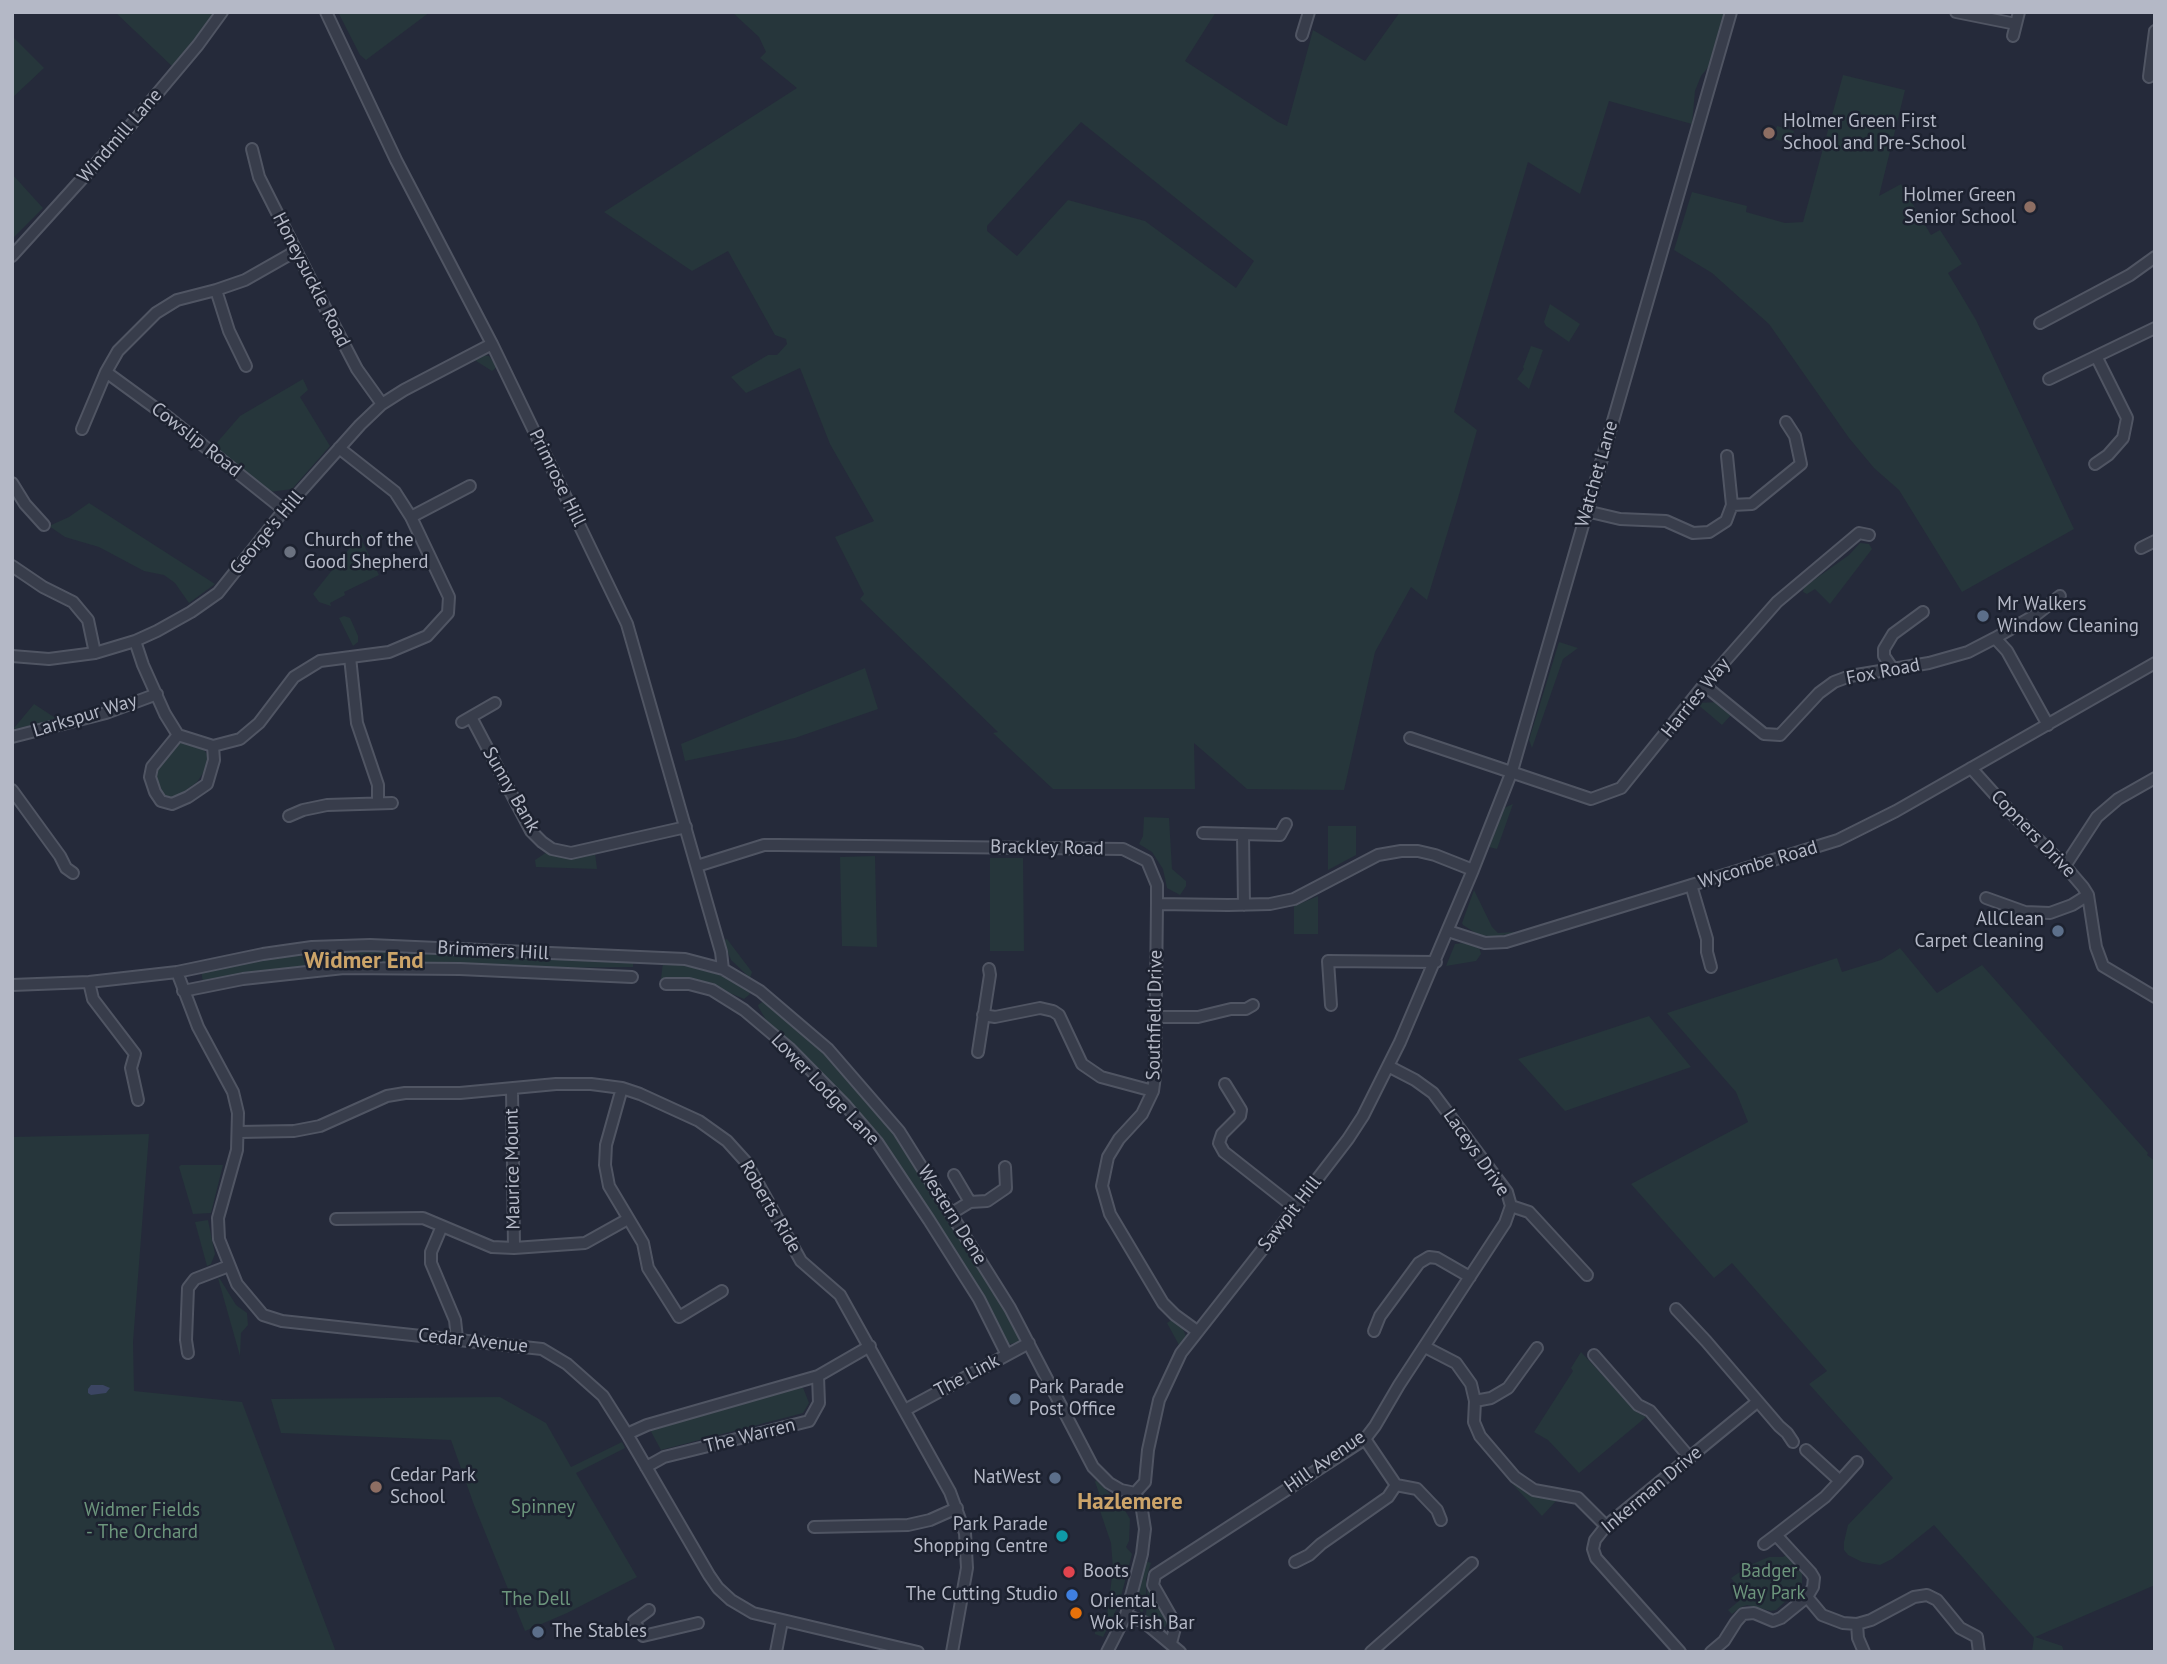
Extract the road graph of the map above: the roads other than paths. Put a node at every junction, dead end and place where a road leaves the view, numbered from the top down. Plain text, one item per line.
1 (222, 12) edge
2 (326, 12) edge
3 (1309, 12) edge
4 (1731, 12) edge
5 (1956, 12) edge
6 (2019, 12) edge
7 (2016, 24) junction
8 (2155, 31) edge
9 (1302, 36) dead end
10 (2013, 36) dead end
11 (2149, 77) dead end
12 (251, 149) dead end
13 (296, 251) junction
14 (12, 256) edge
15 (2155, 257) edge
16 (216, 290) junction
17 (2040, 323) dead end
18 (2155, 328) edge
19 (492, 344) junction
20 (2097, 358) junction
21 (246, 366) dead end
22 (106, 372) junction
23 (2049, 379) dead end
24 (382, 404) junction
25 (1786, 422) dead end
26 (82, 429) dead end
27 (340, 448) junction
28 (1727, 456) dead end
29 (2095, 464) dead end
30 (12, 482) edge
31 (470, 486) dead end
32 (1732, 505) junction
33 (284, 510) junction
34 (1586, 511) junction
35 (411, 517) junction
36 (44, 525) dead end
37 (1863, 531) dead end
38 (2148, 544) edge
39 (2154, 556) edge
40 (12, 566) edge
41 (2060, 596) dead end
42 (1923, 612) dead end
43 (1995, 638) junction
44 (135, 641) junction
45 (95, 653) junction
46 (12, 656) edge
47 (350, 657) junction
48 (2155, 663) edge
49 (1893, 669) junction
50 (1704, 685) junction
51 (156, 694) junction
52 (495, 703) dead end
53 (2048, 725) junction
54 (178, 735) junction
55 (12, 737) edge
56 (1410, 738) dead end
57 (213, 746) junction
58 (1971, 768) junction
59 (1512, 771) junction
60 (2155, 778) edge
61 (12, 790) edge
62 (378, 803) junction
63 (392, 803) dead end
64 (289, 816) dead end
65 (1286, 824) dead end
66 (686, 827) junction
67 (1203, 833) dead end
68 (1243, 834) junction
69 (697, 866) junction
70 (2065, 866) junction
71 (1473, 870) junction
72 (72, 873) dead end
73 (1690, 885) junction
74 (2088, 895) junction
75 (1986, 898) dead end
76 (1157, 904) junction
77 (1244, 905) junction
78 (1448, 931) junction
79 (1436, 962) junction
80 (1711, 967) dead end
81 (723, 969) junction
82 (989, 969) dead end
83 (177, 972) junction
84 (632, 977) dead end
85 (89, 982) junction
86 (666, 984) dead end
87 (12, 985) edge
88 (183, 990) junction
89 (760, 991) junction
90 (2155, 997) edge
91 (1253, 1005) dead end
92 (1331, 1005) dead end
93 (744, 1010) junction
94 (983, 1015) junction
95 (1155, 1017) junction
96 (978, 1052) dead end
97 (1388, 1066) junction
98 (1225, 1084) dead end
99 (622, 1088) junction
100 (512, 1089) junction
101 (1153, 1091) junction
102 (138, 1100) dead end
103 (239, 1132) junction
104 (1005, 1167) dead end
105 (954, 1175) dead end
106 (970, 1202) junction
107 (1511, 1206) junction
108 (1295, 1209) junction
109 (952, 1213) junction
110 (336, 1219) dead end
111 (628, 1219) junction
112 (442, 1226) junction
113 (514, 1248) junction
114 (229, 1266) junction
115 (1587, 1275) dead end
116 (1470, 1277) junction
117 (722, 1291) dead end
118 (1676, 1308) dead end
119 (1197, 1331) junction
120 (1374, 1331) dead end
121 (457, 1338) junction
122 (1029, 1343) junction
123 (870, 1346) junction
124 (1425, 1347) junction
125 (1537, 1348) dead end
126 (188, 1353) dead end
127 (1007, 1355) junction
128 (1594, 1355) dead end
129 (818, 1376) junction
130 (1475, 1401) junction
131 (1757, 1402) junction
132 (905, 1410) junction
133 (627, 1434) junction
134 (1365, 1438) junction
135 (1793, 1441) dead end
136 (1806, 1450) dead end
137 (1690, 1458) junction
138 (1857, 1462) dead end
139 (646, 1467) junction
140 (1840, 1481) junction
141 (1396, 1485) junction
142 (1135, 1493) junction
143 (957, 1508) junction
144 (1441, 1520) dead end
145 (1606, 1526) junction
146 (814, 1527) dead end
147 (1776, 1535) junction
148 (1764, 1544) dead end
149 (1295, 1562) dead end
150 (1472, 1563) dead end
151 (1807, 1597) junction
152 (649, 1610) dead end
153 (1126, 1615) junction
154 (782, 1621) junction
155 (698, 1623) dead end
156 (1857, 1624) junction
157 (1171, 1643) junction
158 (896, 1649) edge
159 (776, 1652) edge
160 (918, 1652) edge
161 (952, 1652) edge
162 (1107, 1652) edge
163 (1180, 1652) edge
164 (1371, 1652) edge
165 (1681, 1652) edge
166 (1711, 1652) edge
167 (1864, 1652) edge
168 (1979, 1652) edge

1 - 14 street, Windmill Lane
2 - 19 street, Primrose Hill
3 - 9 street
4 - 34 street, Watchet Lane
5 - 7 street
6 - 7 street
7 - 10 street
8 - 11 street
12 - 13 street, Honeysuckle Road
13 - 16 street
13 - 24 street, Honeysuckle Road
15 - 17 street
16 - 21 street
16 - 22 street
18 - 20 street
19 - 24 street, George's Hill
19 - 66 street, Primrose Hill
20 - 23 street
20 - 29 street
22 - 26 street
22 - 33 street, Cowslip Road
24 - 27 street, George's Hill
25 - 32 street
27 - 33 street, George's Hill
27 - 35 street
28 - 32 street
30 - 36 street
31 - 35 street
32 - 34 street
33 - 44 street, George's Hill
34 - 59 street, Watchet Lane
35 - 47 street
37 - 50 street, Harries Way
38 - 39 street
40 - 45 street
41 - 43 street, Fox Road
42 - 49 street
43 - 49 street, Fox Road
43 - 53 street
44 - 45 street, George's Hill
44 - 51 street
45 - 46 street, George's Hill
47 - 57 street
47 - 62 street
48 - 53 street, Wycombe Road
49 - 50 street, Fox Road
50 - 59 street, Harries Way
51 - 54 street
51 - 55 street, Larkspur Way
52 - 66 street, Sunny Bank
53 - 58 street, Wycombe Road
54 - 57 street
54 - 57 street
56 - 59 street, Harries Way
58 - 70 street, Copners Drive
58 - 73 street, Wycombe Road
59 - 71 street, Watchet Lane
60 - 70 street
61 - 72 street
62 - 63 street
62 - 64 street
65 - 68 street
66 - 69 street, Primrose Hill
67 - 68 street
68 - 77 street
69 - 76 street, Brackley Road
69 - 81 street, Primrose Hill
70 - 74 street, Copners Drive
71 - 77 street
71 - 78 street, Watchet Lane
73 - 78 street, Wycombe Road
73 - 80 street
74 - 75 street
74 - 90 street, Copners Drive
76 - 77 street
76 - 95 street, Southfield Drive
78 - 79 street, Sawpit Hill
79 - 92 street
79 - 97 street, Sawpit Hill
81 - 83 street, Brimmers Hill
81 - 89 street, Western Dene
82 - 94 street
83 - 85 street, Brimmers Hill
83 - 88 street, Cedar Avenue
84 - 88 street
85 - 87 street, Brimmers Hill
85 - 102 street
86 - 93 street, Lower Lodge Lane
88 - 103 street, Cedar Avenue
89 - 93 street
89 - 109 street, Western Dene
91 - 95 street
93 - 127 street, Lower Lodge Lane
94 - 96 street
94 - 101 street
95 - 101 street, Southfield Drive
97 - 107 street, Laceys Drive
97 - 108 street, Sawpit Hill
98 - 108 street
99 - 100 street, Roberts Ride
99 - 111 street
99 - 123 street, Roberts Ride
100 - 103 street, Roberts Ride
100 - 113 street, Maurice Mount
101 - 119 street, Southfield Drive
103 - 114 street, Cedar Avenue
104 - 106 street
105 - 106 street
106 - 109 street
107 - 115 street, Laceys Drive
107 - 116 street, Hill Avenue
108 - 119 street, Sawpit Hill
109 - 122 street, Western Dene
110 - 112 street
111 - 113 street
111 - 117 street
112 - 113 street
112 - 121 street
114 - 121 street, Cedar Avenue
114 - 126 street
116 - 120 street
116 - 124 street, Hill Avenue
118 - 131 street
119 - 142 street, Sawpit Hill
121 - 133 street, Cedar Avenue
122 - 127 street, The Link
122 - 142 street, Western Dene
123 - 129 street, The Warren
123 - 132 street, Roberts Ride
124 - 130 street
124 - 134 street, Hill Avenue
125 - 130 street
127 - 132 street, The Link
128 - 137 street
129 - 133 street, The Warren
129 - 139 street, The Warren
130 - 145 street
131 - 135 street
131 - 137 street, Inkerman Drive
132 - 143 street, Roberts Ride
133 - 139 street, Cedar Avenue
134 - 141 street
134 - 157 street, Hill Avenue
136 - 140 street
137 - 145 street, Inkerman Drive
138 - 140 street
139 - 154 street, Cedar Avenue
140 - 147 street
141 - 144 street
141 - 149 street
142 - 153 street
143 - 146 street
143 - 161 street, Roberts Ride
145 - 165 street, Inkerman Drive
147 - 148 street
147 - 151 street
150 - 164 street
151 - 156 street
151 - 166 street
152 - 155 street
153 - 157 street
153 - 162 street
154 - 158 street, Cedar Avenue
154 - 159 street
156 - 167 street
156 - 168 street
157 - 163 street
158 - 160 street, Cedar Avenue

